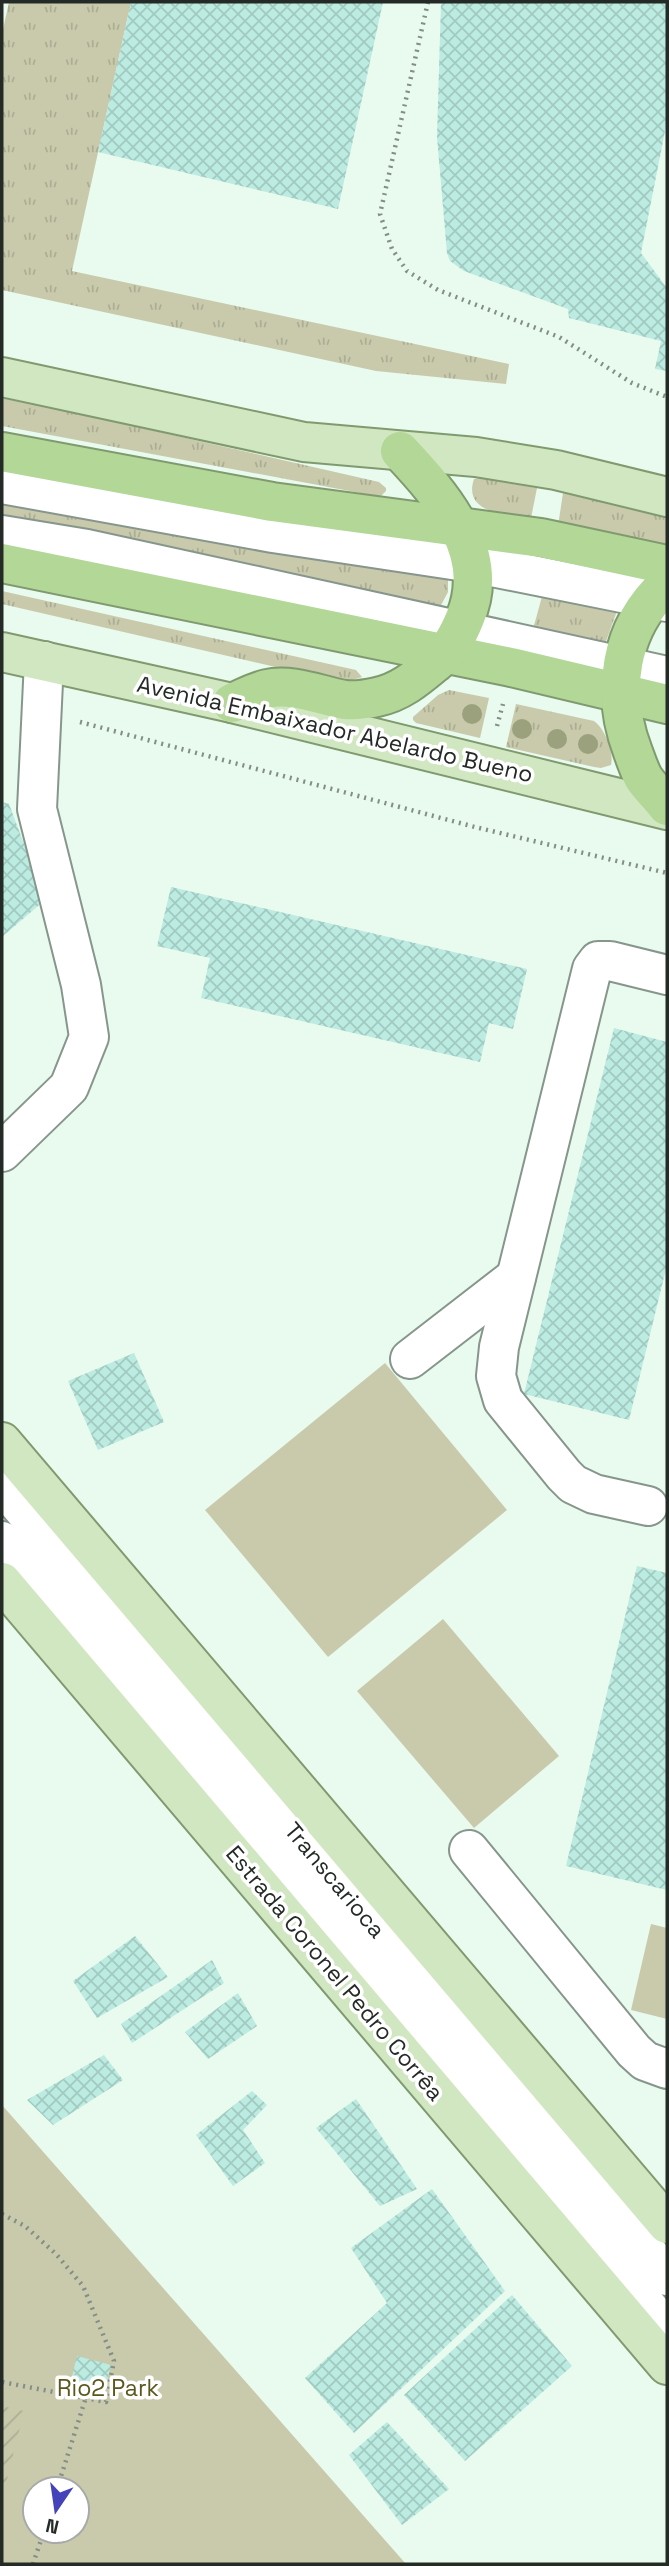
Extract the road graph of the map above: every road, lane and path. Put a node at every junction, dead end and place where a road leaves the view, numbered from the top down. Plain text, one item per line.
1 (428, 2) edge
2 (2, 377) edge
3 (667, 397) edge
4 (400, 451) junction
5 (2, 452) edge
6 (2, 484) edge
7 (667, 496) edge
8 (460, 527) junction
9 (2, 535) edge
10 (2, 563) edge
11 (472, 563) junction
12 (663, 587) edge
13 (452, 644) junction
14 (2, 652) edge
15 (44, 661) junction
16 (667, 676) edge
17 (621, 679) junction
18 (233, 703) junction
19 (503, 703) dead end
20 (667, 704) edge
21 (41, 712) junction
22 (497, 729) dead end
23 (667, 808) edge
24 (667, 873) edge
25 (667, 975) edge
26 (2, 1152) edge
27 (516, 1277) junction
28 (410, 1359) dead end
29 (2, 1442) edge
30 (2, 1483) edge
31 (648, 1506) dead end
32 (2, 1541) edge
33 (4, 1588) edge
34 (469, 1850) dead end
35 (667, 2069) edge
36 (649, 2186) edge
37 (2, 2214) edge
38 (667, 2224) edge
39 (667, 2276) edge
40 (667, 2330) edge
41 (667, 2365) edge
42 (2, 2382) edge
43 (86, 2398) junction
44 (61, 2475) edge
45 (39, 2545) edge
46 (33, 2564) edge

1 - 3 path
2 - 4 main road
4 - 7 main road
4 - 8 highway
5 - 8 highway
6 - 11 lane
8 - 11 highway
8 - 12 highway
9 - 13 lane
10 - 13 highway
11 - 12 lane
11 - 13 highway
12 - 17 highway
13 - 17 highway
13 - 18 highway
14 - 15 main road, Avenida Embaixador Abelardo Bueno
15 - 18 main road, Avenida Embaixador Abelardo Bueno
15 - 21 lane
16 - 17 lane
17 - 20 highway
17 - 23 highway
18 - 23 main road, Avenida Embaixador Abelardo Bueno
19 - 22 path
21 - 24 path
21 - 26 lane
25 - 27 lane
27 - 28 lane
27 - 31 lane
29 - 36 main road
30 - 39 lane, Transcarioca
32 - 40 lane, Transcarioca
33 - 41 main road, Estrada Coronel Pedro Corrêa
34 - 35 lane
36 - 38 main road
37 - 43 path
42 - 43 path
43 - 44 path
45 - 46 path

